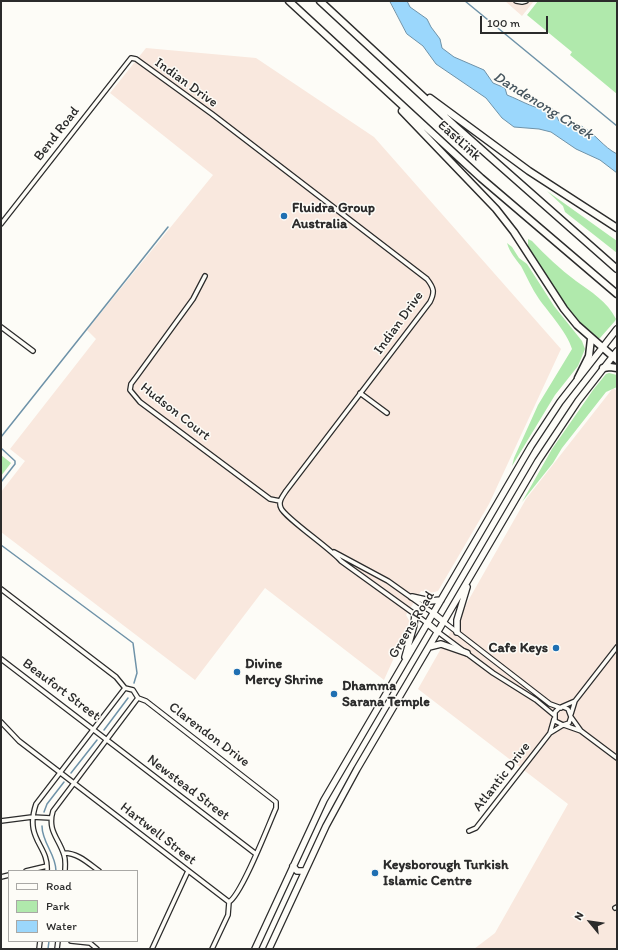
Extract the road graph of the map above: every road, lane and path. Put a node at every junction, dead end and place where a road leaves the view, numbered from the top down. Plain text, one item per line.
1 (284, 1) edge
2 (289, 1) edge
3 (320, 1) edge
4 (516, 1) edge
5 (524, 2) edge
6 (308, 19) junction
7 (131, 58) joint
8 (352, 60) junction
9 (404, 80) junction
10 (1, 224) edge
11 (617, 228) edge
12 (617, 269) edge
13 (205, 276) dead end
14 (617, 294) edge
15 (1, 328) edge
16 (617, 329) edge
17 (591, 339) junction
18 (602, 348) junction
19 (617, 351) edge
20 (32, 352) dead end
21 (615, 358) edge
22 (603, 368) junction
23 (617, 368) edge
24 (578, 378) junction
25 (360, 394) junction
26 (387, 413) dead end
27 (280, 501) junction
28 (331, 550) junction
29 (473, 572) junction
30 (1, 590) edge
31 (412, 597) junction
32 (441, 600) junction
33 (415, 614) junction
34 (433, 614) junction
35 (444, 622) junction
36 (427, 623) junction
37 (438, 632) junction
38 (457, 632) junction
39 (429, 647) junction
40 (617, 647) edge
41 (467, 653) junction
42 (1, 659) edge
43 (402, 667) junction
44 (125, 688) junction
45 (138, 698) junction
46 (575, 701) junction
47 (562, 708) junction
48 (571, 716) junction
49 (554, 717) junction
50 (1, 722) edge
51 (563, 725) junction
52 (93, 728) junction
53 (581, 731) junction
54 (550, 733) junction
55 (108, 740) junction
56 (617, 758) edge
57 (60, 772) junction
58 (75, 783) junction
59 (32, 817) junction
60 (51, 818) junction
61 (1, 821) edge
62 (469, 831) dead end
63 (64, 853) junction
64 (256, 854) junction
65 (47, 866) junction
66 (293, 866) junction
67 (30, 870) edge
68 (47, 870) edge
69 (66, 870) edge
70 (98, 870) edge
71 (188, 871) junction
72 (305, 871) junction
73 (229, 902) junction
74 (80, 942) edge
75 (96, 946) edge
76 (152, 949) edge
77 (212, 949) edge
78 (256, 949) edge
79 (269, 949) edge

1 - 6 highway
2 - 6 highway, EastLink
3 - 9 highway, EastLink
4 - 5 street
6 - 8 highway, EastLink
7 - 10 street, Bend Road
7 - 25 street, Indian Drive
8 - 14 highway, EastLink
8 - 17 highway
9 - 11 highway
9 - 12 highway, EastLink
13 - 27 street, Hudson Court
15 - 20 street
16 - 18 main road, Greens Road
17 - 18 highway
17 - 24 highway
18 - 21 highway
18 - 24 main road, Greens Road
19 - 21 main road, Greens Road
21 - 22 main road, Greens Road
22 - 23 highway
22 - 29 main road, Greens Road
24 - 32 main road, Greens Road
25 - 26 street
25 - 27 street, Indian Drive
27 - 28 street
28 - 31 street
28 - 33 street
29 - 35 main road, Greens Road
29 - 38 main road
30 - 44 street, Clarendon Drive
31 - 32 main road
31 - 34 street
32 - 34 main road, Greens Road
33 - 36 street
33 - 43 main road
34 - 35 main road
34 - 36 main road, Greens Road
35 - 37 main road, Greens Road
35 - 38 street
36 - 37 main road
36 - 43 main road, Greens Road
37 - 39 main road, Greens Road
37 - 41 street
38 - 47 street
39 - 41 main road
39 - 72 main road, Greens Road
40 - 46 street
41 - 49 street
42 - 52 street, Beaufort Street
43 - 66 main road, Greens Road
44 - 45 street, Clarendon Drive
44 - 52 street
45 - 55 street
45 - 64 street, Clarendon Drive
46 - 47 street
46 - 48 street
47 - 48 street
47 - 49 street
48 - 51 street
48 - 53 street
49 - 51 street
49 - 54 street, Atlantic Drive
50 - 57 street, Hartwell Street
51 - 53 street
51 - 54 street, Atlantic Drive
52 - 55 street, Beaufort Street
52 - 57 street
53 - 56 street
54 - 62 street, Atlantic Drive
55 - 58 street
55 - 64 street, Newstead Street
57 - 58 street, Hartwell Street
57 - 59 street
58 - 60 street
58 - 71 street, Hartwell Street
59 - 60 street
59 - 61 street
59 - 65 street
60 - 63 street
63 - 69 street
63 - 70 street
64 - 73 street, Clarendon Drive
65 - 67 street
65 - 68 street
66 - 72 main road
66 - 78 main road, Greens Road
71 - 73 street, Hartwell Street
71 - 76 street
72 - 79 main road, Greens Road
73 - 77 street, Clarendon Drive
74 - 75 street

